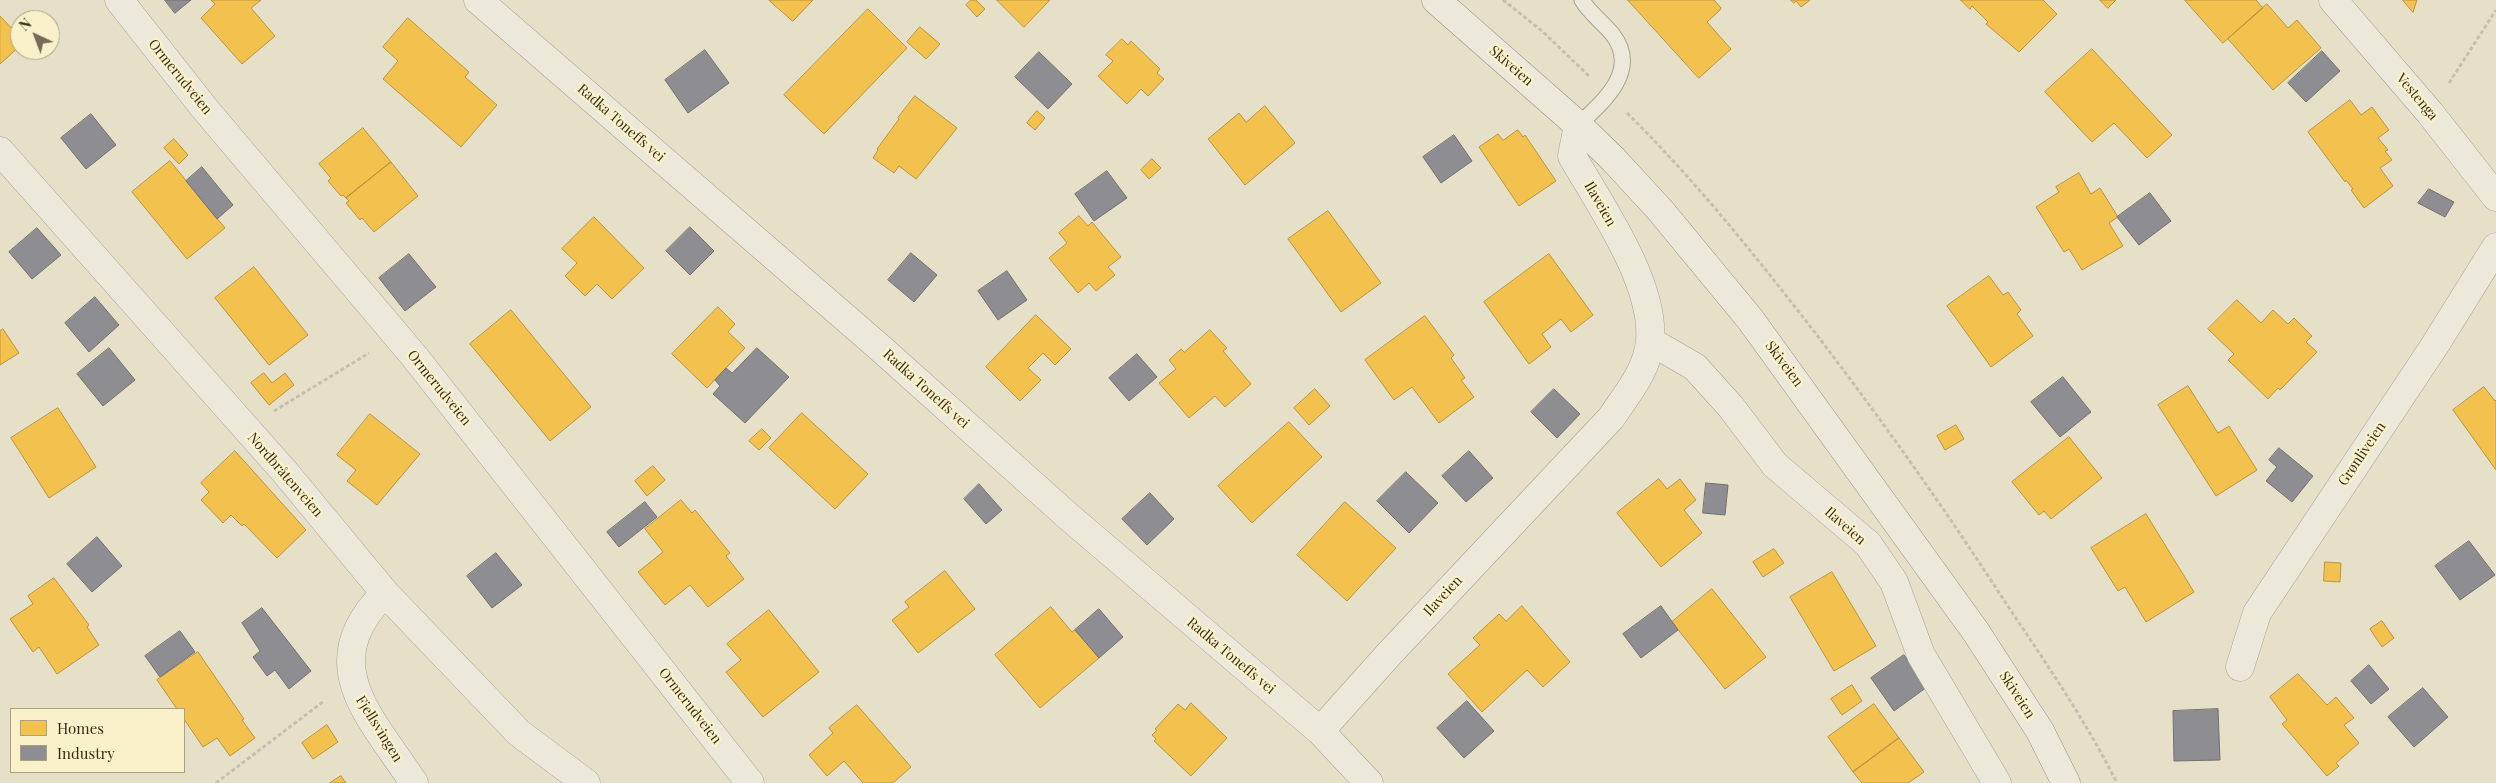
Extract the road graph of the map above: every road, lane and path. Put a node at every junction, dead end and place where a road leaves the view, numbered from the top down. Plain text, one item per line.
1 (119, 0) edge
2 (478, 0) edge
3 (1436, 0) edge
4 (1582, 0) edge
5 (2333, 0) edge
6 (2496, 10) edge
7 (2430, 113) junction
8 (1578, 125) junction
9 (0, 151) edge
10 (2496, 197) edge
11 (2496, 247) edge
12 (1650, 340) junction
13 (348, 365) dead end
14 (272, 412) dead end
15 (386, 593) junction
16 (2240, 667) dead end
17 (352, 680) junction
18 (1320, 731) junction
19 (216, 783) edge
20 (414, 783) edge
21 (586, 783) edge
22 (750, 783) edge
23 (1369, 783) edge
24 (1997, 783) edge
25 (2066, 783) edge

1 - 22 street, Ormerudveien
2 - 18 street, Radka Toneffs vei
3 - 8 street, Skiveien
4 - 8 lane
5 - 7 street, Vestenga
6 - 7 path
7 - 10 street, Vestenga
8 - 12 street, Ilaveien
8 - 25 street, Skiveien
9 - 15 street, Nordbråtenveien
11 - 16 street, Grønliveien
12 - 18 street, Ilaveien
12 - 24 street, Ilaveien
13 - 14 path
15 - 17 street, Fjellsvingen
15 - 21 street, Nordbråtenveien
17 - 19 path
17 - 20 street, Fjellsvingen
18 - 23 street, Radka Toneffs vei

